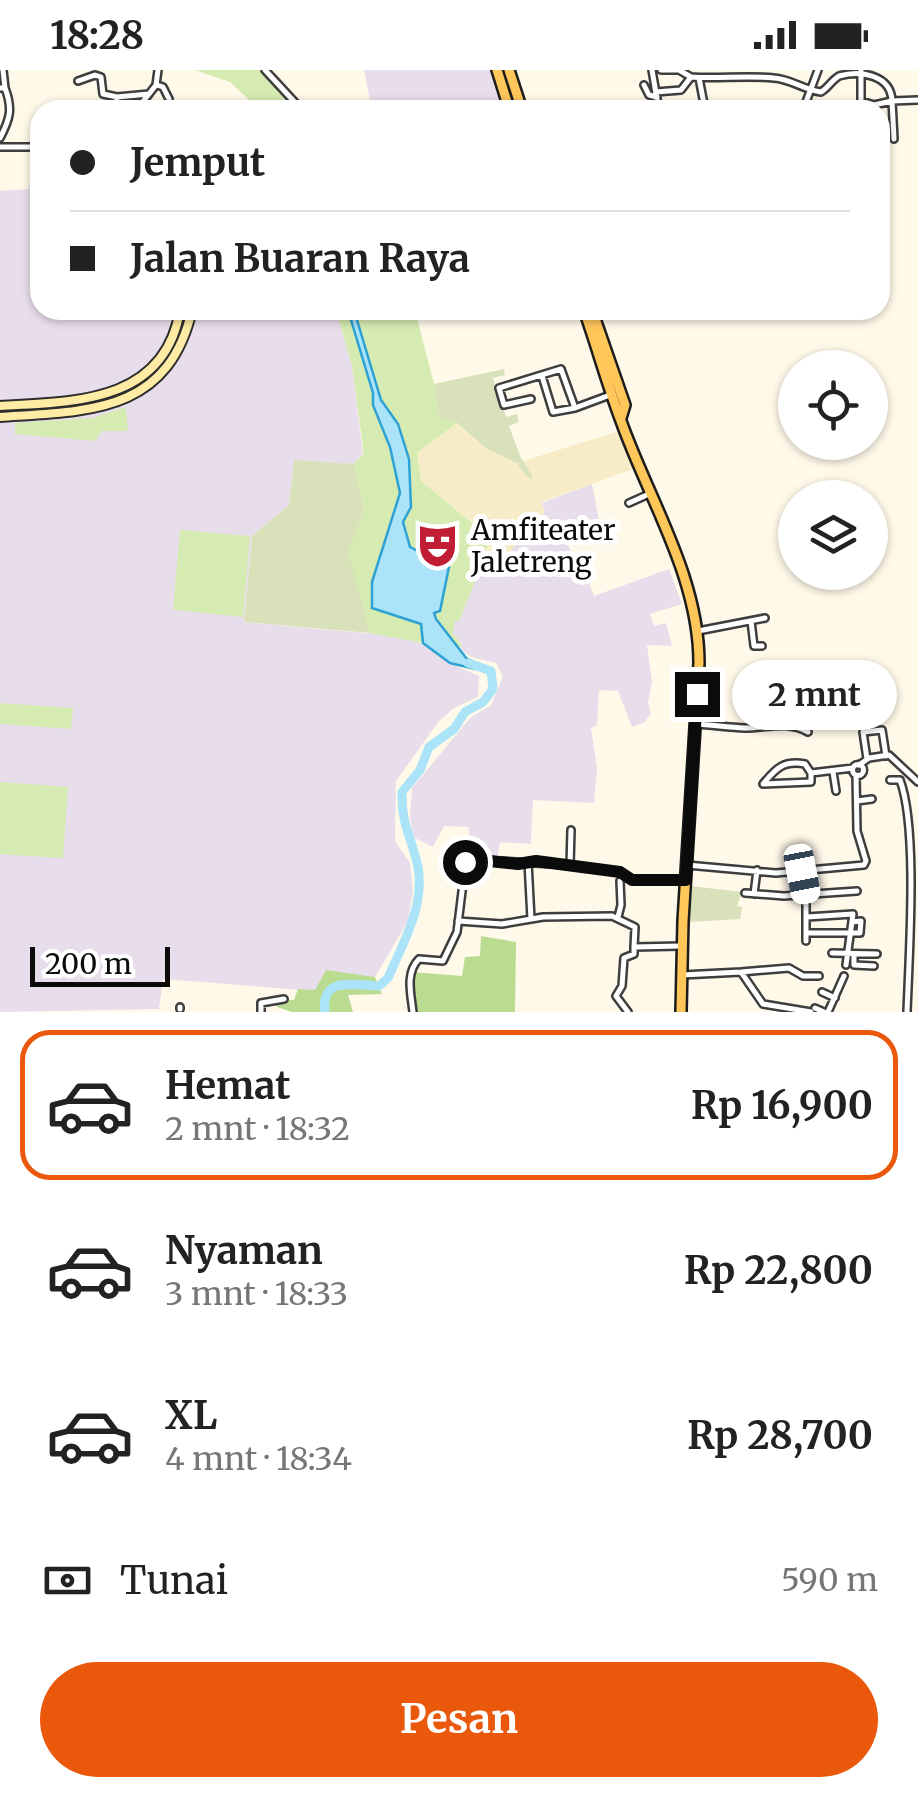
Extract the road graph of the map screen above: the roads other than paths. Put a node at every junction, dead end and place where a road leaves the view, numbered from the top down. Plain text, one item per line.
1 (2, 70) edge
2 (158, 70) edge
3 (265, 70) edge
4 (509, 70) edge
5 (652, 70) edge
6 (662, 70) edge
7 (818, 70) edge
8 (853, 70) edge
9 (861, 71) edge
10 (691, 77) junction
11 (700, 78) junction
12 (78, 81) dead end
13 (156, 85) junction
14 (644, 85) dead end
15 (2, 88) edge
16 (810, 90) junction
17 (149, 94) junction
18 (656, 94) junction
19 (117, 96) junction
20 (117, 100) edge
21 (144, 100) edge
22 (170, 100) edge
23 (293, 100) edge
24 (519, 100) edge
25 (658, 100) edge
26 (703, 100) edge
27 (806, 100) edge
28 (861, 100) edge
29 (918, 100) edge
30 (892, 101) junction
31 (0, 138) edge
32 (894, 138) dead end
33 (0, 146) edge
34 (30, 147) edge
35 (177, 320) edge
36 (189, 320) edge
37 (587, 320) edge
38 (595, 320) edge
39 (542, 376) junction
40 (612, 394) junction
41 (531, 399) dead end
42 (0, 406) edge
43 (574, 408) junction
44 (41, 409) junction
45 (0, 417) edge
46 (621, 421) junction
47 (650, 494) junction
48 (629, 503) dead end
49 (765, 618) dead end
50 (751, 621) junction
51 (698, 631) junction
52 (762, 646) dead end
53 (778, 699) dead end
54 (696, 724) junction
55 (791, 724) junction
56 (808, 732) dead end
57 (886, 756) junction
58 (868, 759) junction
59 (856, 769) junction
60 (833, 772) junction
61 (811, 773) junction
62 (890, 780) dead end
63 (811, 782) junction
64 (918, 782) edge
65 (836, 790) dead end
66 (812, 792) dead end
67 (872, 799) dead end
68 (857, 801) junction
69 (571, 830) dead end
70 (915, 839) edge
71 (528, 862) junction
72 (570, 865) junction
73 (687, 865) junction
74 (757, 870) junction
75 (802, 874) junction
76 (915, 875) edge
77 (686, 880) junction
78 (620, 882) dead end
79 (856, 891) dead end
80 (745, 893) dead end
81 (754, 894) junction
82 (806, 895) junction
83 (807, 917) junction
84 (618, 918) junction
85 (530, 920) junction
86 (458, 921) junction
87 (850, 932) junction
88 (682, 946) junction
89 (634, 947) junction
90 (832, 953) dead end
91 (851, 953) junction
92 (877, 954) dead end
93 (846, 965) dead end
94 (874, 966) dead end
95 (741, 972) junction
96 (681, 975) junction
97 (820, 976) dead end
98 (844, 976) dead end
99 (822, 992) dead end
100 (835, 998) junction
101 (284, 999) dead end
102 (813, 1010) edge
103 (795, 1011) edge
104 (261, 1012) edge
105 (413, 1012) edge
106 (628, 1012) edge
107 (680, 1012) edge
108 (826, 1012) edge
109 (907, 1012) edge

1 - 15 street
2 - 13 street
3 - 23 street
4 - 24 main road
5 - 18 street
6 - 10 street
7 - 16 street
8 - 9 street
8 - 16 street
9 - 28 street
9 - 30 street
10 - 11 street
10 - 18 street
11 - 16 street
11 - 26 street
12 - 19 street
13 - 17 street
13 - 22 street
14 - 18 street
15 - 31 street
16 - 27 street
17 - 19 street
17 - 21 street
18 - 25 street
19 - 20 street
29 - 30 street
30 - 32 street
33 - 34 street
35 - 44 main road
36 - 44 main road
37 - 40 main road
38 - 46 main road
39 - 41 street
39 - 43 street
39 - 43 street
40 - 43 street
40 - 46 main road
42 - 44 main road
44 - 45 main road
46 - 47 main road
47 - 48 street
47 - 51 main road
49 - 50 street
50 - 51 street
50 - 52 street
51 - 54 main road
53 - 55 street
54 - 55 street
54 - 73 main road
55 - 56 street
57 - 58 street
57 - 58 street
57 - 64 street
58 - 59 street
59 - 60 street
59 - 68 street
60 - 61 street
60 - 65 street
61 - 63 street
61 - 63 street
62 - 70 street
63 - 66 street
67 - 68 street
68 - 75 street
69 - 72 street
70 - 76 street
71 - 72 street
71 - 85 street
71 - 86 street
72 - 77 street
73 - 74 street
73 - 77 main road
74 - 75 street
74 - 81 street
75 - 82 street
76 - 109 street
77 - 88 main road
78 - 84 street
79 - 82 street
80 - 81 street
81 - 82 street
82 - 83 street
83 - 87 street
83 - 87 street
84 - 85 street
84 - 89 street
85 - 86 street
86 - 105 street
87 - 91 street
88 - 89 street
88 - 96 main road
89 - 106 street
90 - 91 street
91 - 92 street
91 - 93 street
91 - 94 street
95 - 96 street
95 - 97 street
95 - 103 street
96 - 107 main road
98 - 100 street
99 - 100 street
100 - 108 street
101 - 104 street
102 - 103 street
102 - 108 street

